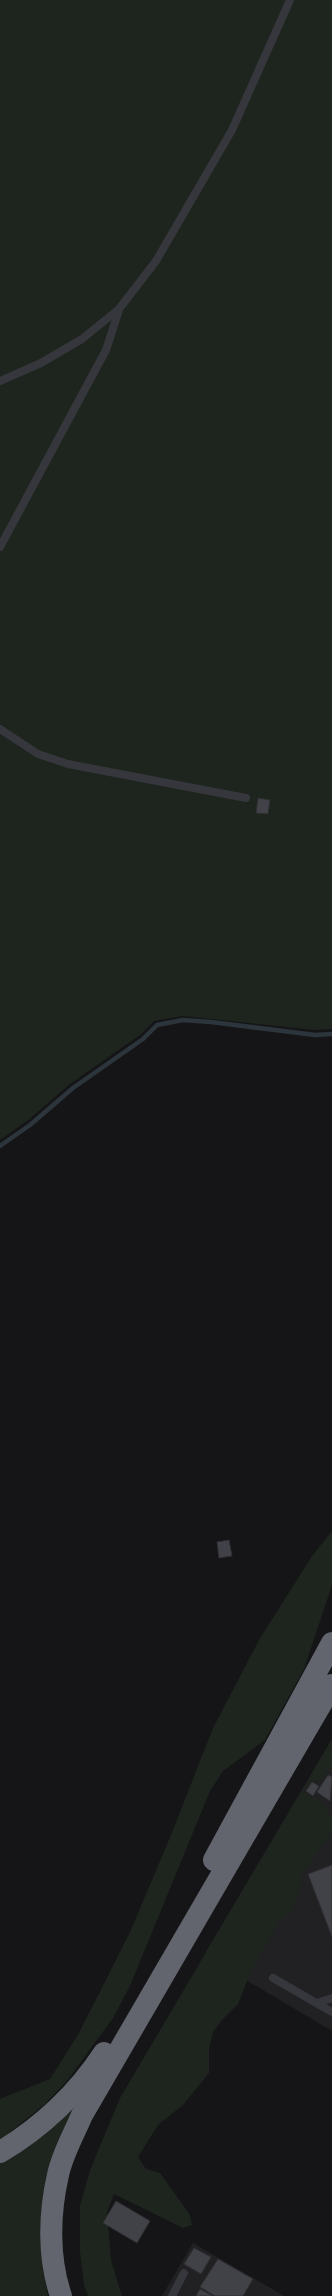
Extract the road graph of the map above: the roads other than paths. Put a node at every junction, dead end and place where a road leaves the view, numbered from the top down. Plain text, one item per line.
1 (290, 0) edge
2 (119, 309) junction
3 (0, 381) edge
4 (0, 547) edge
5 (0, 729) edge
6 (246, 798) dead end
7 (332, 1643) edge
8 (332, 1685) edge
9 (273, 1978) dead end
10 (332, 1998) edge
11 (317, 2003) junction
12 (332, 2012) edge
13 (0, 2152) edge
14 (184, 2273) dead end
15 (61, 2296) edge
16 (172, 2296) edge

1 - 2 lane
2 - 3 lane
2 - 4 lane
5 - 6 lane
7 - 13 highway
8 - 15 highway
9 - 11 lane
10 - 11 lane
11 - 12 lane
14 - 16 lane

